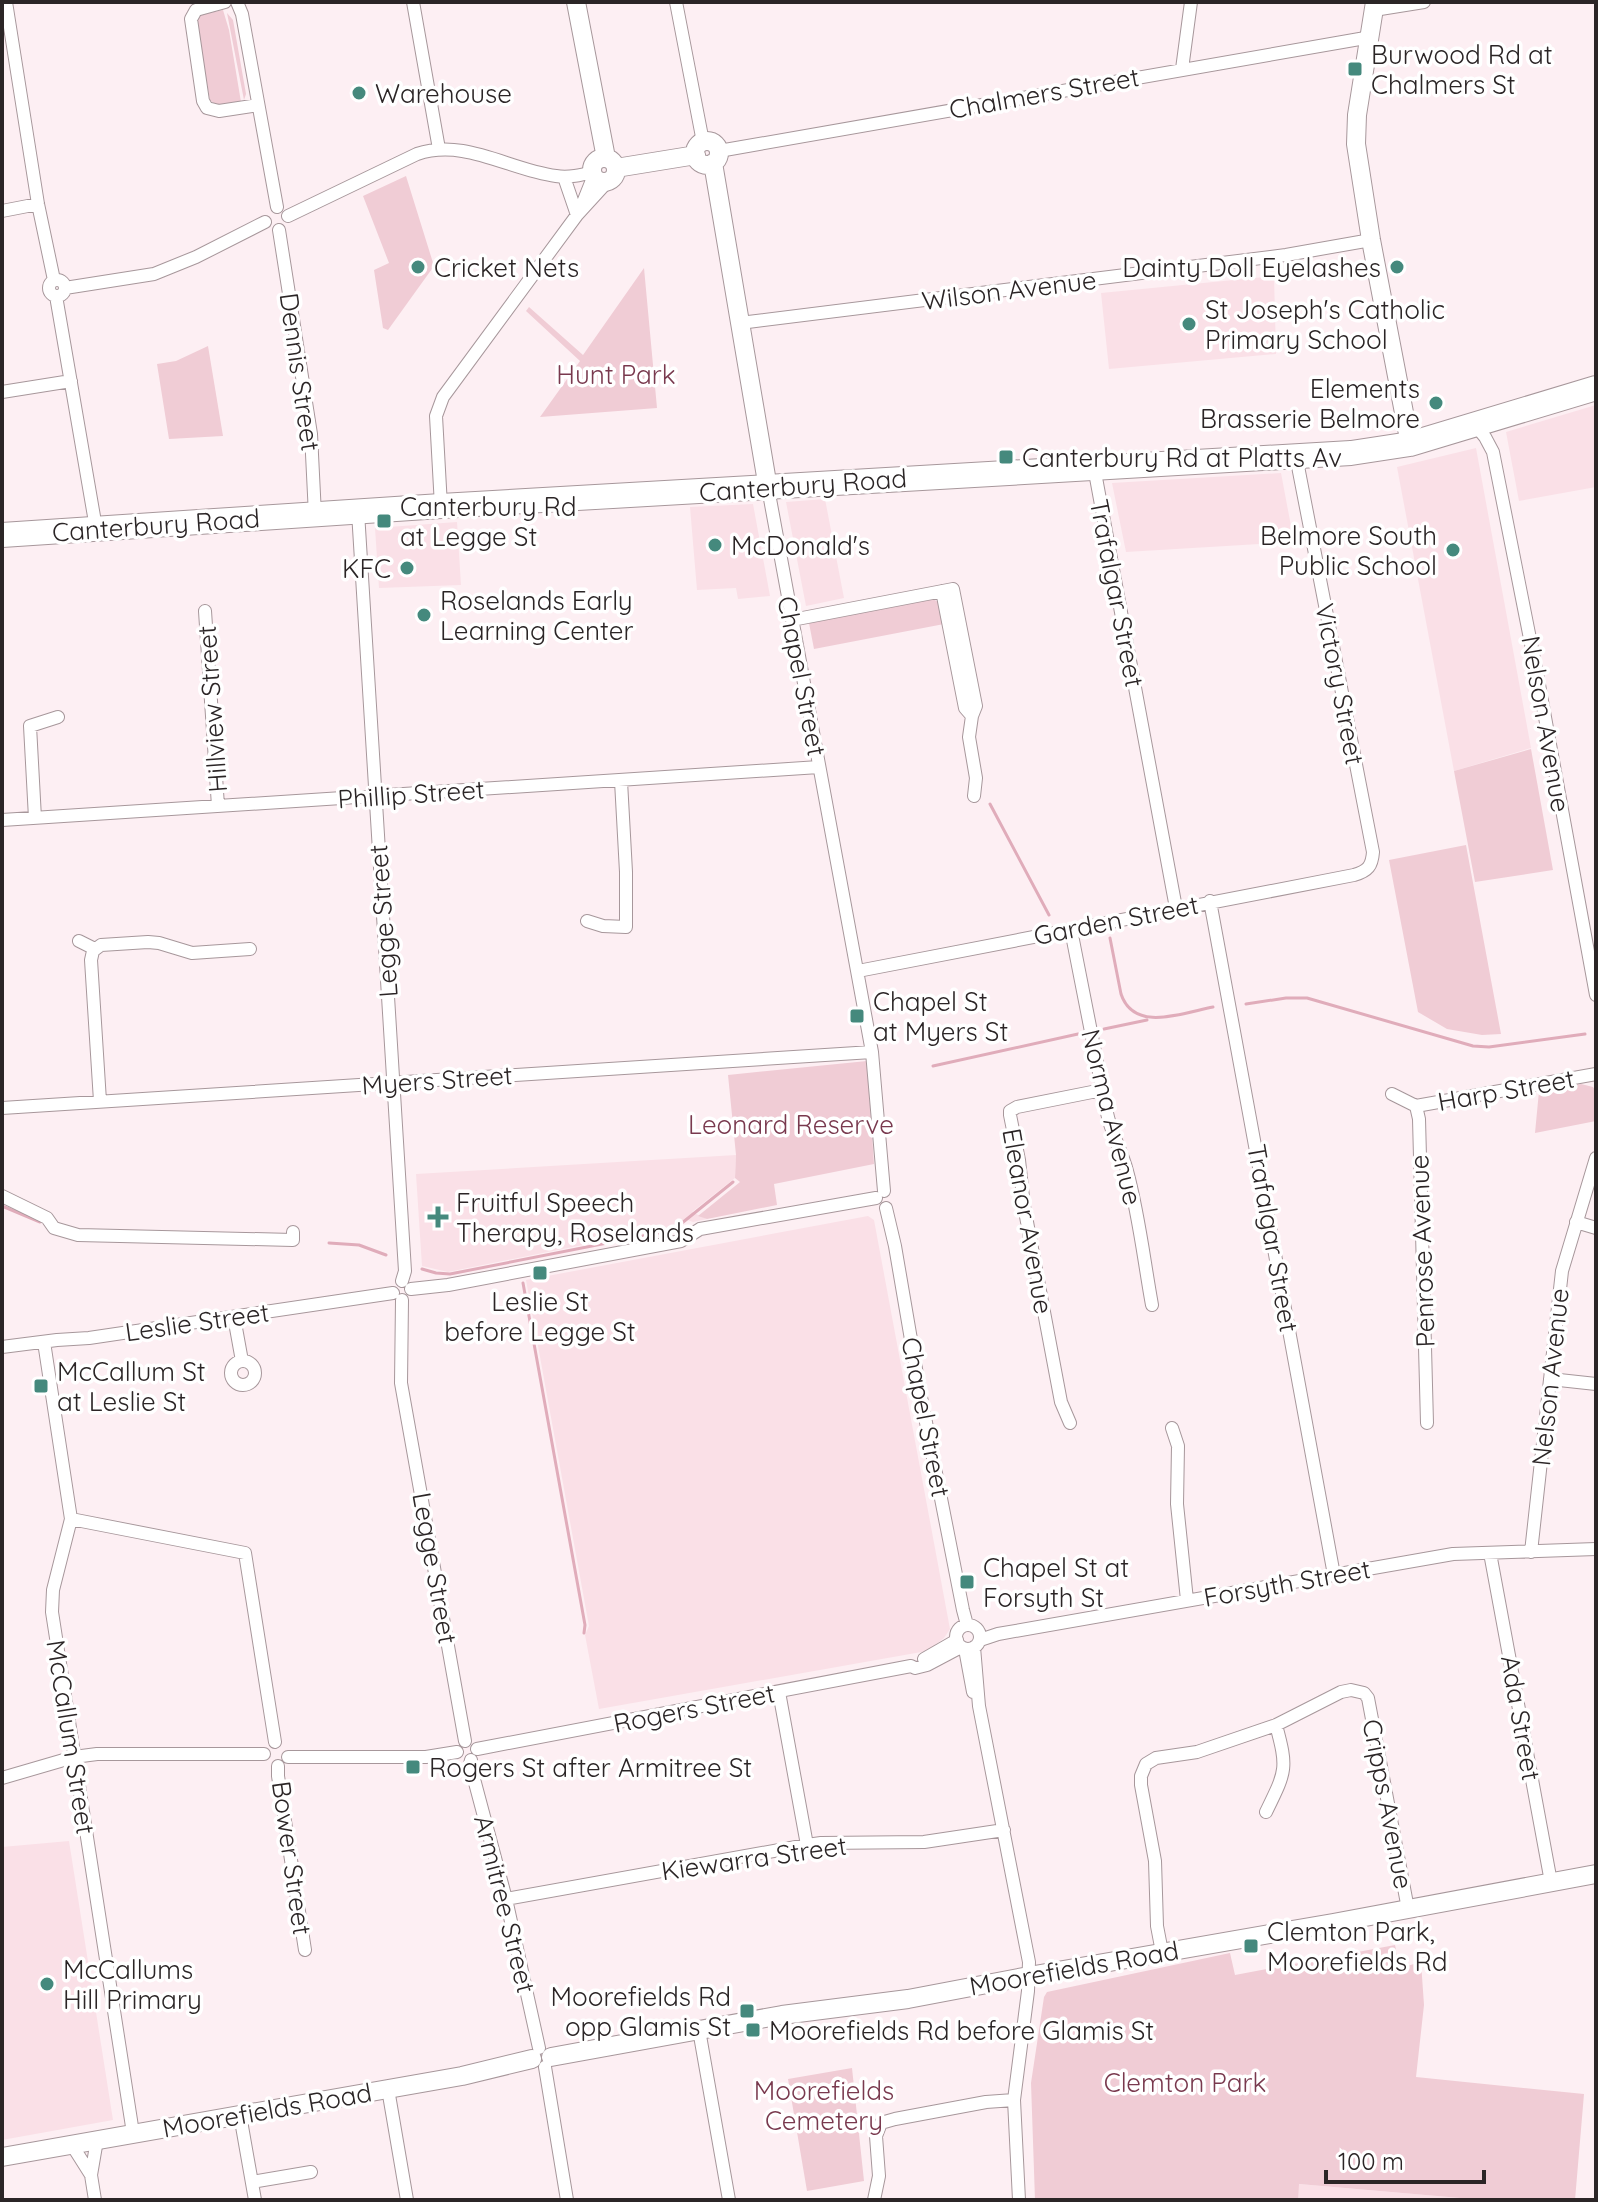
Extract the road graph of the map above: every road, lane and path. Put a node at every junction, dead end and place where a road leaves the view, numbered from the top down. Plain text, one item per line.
1 (6, 2) edge
2 (225, 2) edge
3 (237, 2) edge
4 (413, 2) edge
5 (576, 2) edge
6 (676, 2) edge
7 (1191, 2) edge
8 (1424, 2) edge
9 (1375, 6) edge
10 (1371, 37) junction
11 (1182, 69) junction
12 (258, 105) junction
13 (439, 149) junction
14 (708, 153) junction
15 (604, 171) junction
16 (564, 177) junction
17 (38, 204) junction
18 (2, 211) edge
19 (282, 211) junction
20 (577, 215) junction
21 (265, 222) junction
22 (279, 230) junction
23 (1371, 240) junction
24 (58, 288) junction
25 (740, 323) junction
26 (71, 381) junction
27 (1596, 388) edge
28 (2, 392) edge
29 (1486, 422) junction
30 (1410, 444) junction
31 (1493, 452) junction
32 (1296, 456) junction
33 (1094, 467) junction
34 (768, 488) junction
35 (441, 506) junction
36 (358, 512) junction
37 (315, 515) junction
38 (96, 528) junction
39 (2, 535) edge
40 (205, 611) dead end
41 (792, 620) junction
42 (58, 717) dead end
43 (819, 767) junction
44 (621, 781) junction
45 (375, 796) junction
46 (974, 796) dead end
47 (218, 806) junction
48 (35, 818) junction
49 (2, 820) edge
50 (1371, 865) joint
51 (1210, 901) junction
52 (1176, 908) junction
53 (587, 921) dead end
54 (1071, 930) junction
55 (79, 941) dead end
56 (95, 949) junction
57 (250, 949) dead end
58 (858, 971) junction
59 (1596, 995) edge
60 (872, 1052) junction
61 (1596, 1074) edge
62 (393, 1083) junction
63 (1102, 1090) junction
64 (1392, 1094) dead end
65 (100, 1101) junction
66 (1416, 1106) junction
67 (2, 1108) edge
68 (1596, 1158) edge
69 (2, 1196) edge
70 (882, 1199) junction
71 (1576, 1222) junction
72 (1596, 1228) edge
73 (293, 1232) dead end
74 (406, 1285) junction
75 (397, 1297) junction
76 (1152, 1305) dead end
77 (234, 1317) junction
78 (44, 1342) junction
79 (2, 1347) edge
80 (242, 1361) dead end
81 (1550, 1379) junction
82 (1596, 1384) edge
83 (1070, 1423) dead end
84 (1427, 1423) dead end
85 (1172, 1428) dead end
86 (71, 1519) junction
87 (1596, 1549) edge
88 (1531, 1552) junction
89 (1490, 1553) junction
90 (1334, 1575) junction
91 (1187, 1600) junction
92 (967, 1625) junction
93 (968, 1644) junction
94 (938, 1660) junction
95 (911, 1666) junction
96 (969, 1678) junction
97 (779, 1692) junction
98 (979, 1706) junction
99 (1276, 1725) junction
100 (275, 1742) junction
101 (468, 1750) junction
102 (264, 1754) junction
103 (74, 1757) junction
104 (283, 1762) junction
105 (2, 1778) edge
106 (1266, 1812) dead end
107 (1004, 1830) junction
108 (807, 1845) junction
109 (1596, 1874) edge
110 (1551, 1882) junction
111 (506, 1899) junction
112 (1408, 1909) junction
113 (305, 1950) dead end
114 (1162, 1952) junction
115 (1029, 1976) junction
116 (699, 2030) junction
117 (542, 2058) junction
118 (388, 2089) junction
119 (1014, 2100) junction
120 (240, 2115) junction
121 (133, 2133) junction
122 (97, 2140) junction
123 (72, 2145) junction
124 (2, 2157) edge
125 (311, 2172) dead end
126 (91, 2175) junction
127 (252, 2182) junction
128 (95, 2200) edge
129 (255, 2200) edge
130 (407, 2200) edge
131 (567, 2200) edge
132 (729, 2200) edge
133 (874, 2200) edge
134 (1019, 2200) edge

1 - 17 street
2 - 12 street
3 - 12 street
4 - 13 street
5 - 15 main road
6 - 14 street
7 - 11 street
8 - 9 street
9 - 10 main road
10 - 11 street, Chalmers Street
10 - 23 main road
11 - 14 street, Chalmers Street
12 - 19 street
13 - 16 street, Chalmers Street
13 - 19 street, Chalmers Street
14 - 15 main road, Chalmers Street
14 - 25 main road, Chapel Street
15 - 16 street, Chalmers Street
15 - 20 street
16 - 20 street
17 - 18 street
17 - 24 street
19 - 21 street
19 - 22 street
20 - 35 street
21 - 22 street
21 - 24 street
22 - 37 street, Dennis Street
23 - 25 street, Wilson Avenue
23 - 30 main road
24 - 26 street
25 - 34 main road, Chapel Street
26 - 28 street
26 - 38 street
27 - 29 highway, Canterbury Road
29 - 30 highway, Canterbury Road
29 - 31 street, Nelson Avenue
29 - 31 street, Nelson Avenue
30 - 32 highway, Canterbury Road
31 - 59 street, Nelson Avenue
32 - 33 highway, Canterbury Road
32 - 50 street, Victory Street
33 - 34 highway, Canterbury Road
33 - 52 street, Trafalgar Street
34 - 35 highway, Canterbury Road
34 - 41 street, Chapel Street
35 - 36 highway, Canterbury Road
36 - 37 highway, Canterbury Road
36 - 45 street, Legge Street
37 - 38 highway, Canterbury Road
38 - 39 highway, Canterbury Road
40 - 47 street, Hillview Street
41 - 43 street, Chapel Street
41 - 46 street
42 - 48 street
43 - 44 street, Phillip Street
43 - 58 street, Chapel Street
44 - 45 street, Phillip Street
44 - 53 street
45 - 47 street, Phillip Street
45 - 62 street, Legge Street
47 - 48 street, Phillip Street
48 - 49 street, Phillip Street
50 - 51 street, Garden Street
51 - 52 street, Garden Street
51 - 90 street, Trafalgar Street
52 - 54 street, Garden Street
54 - 58 street, Garden Street
54 - 63 street, Norma Avenue
55 - 56 street
56 - 57 street
56 - 65 street
58 - 60 street, Chapel Street
60 - 62 street, Myers Street
60 - 70 street, Chapel Street
61 - 66 street, Harp Street
62 - 65 street, Myers Street
62 - 74 street, Legge Street
63 - 76 street, Norma Avenue
63 - 83 street, Eleanor Avenue
64 - 66 street
65 - 67 street, Myers Street
66 - 84 street, Penrose Avenue
68 - 71 street, Nelson Avenue
69 - 73 street
70 - 74 street
70 - 92 street, Chapel Street
71 - 72 street
71 - 81 street, Nelson Avenue
74 - 75 street
75 - 77 street, Leslie Street
75 - 101 street, Legge Street
77 - 78 street, Leslie Street
77 - 80 street
78 - 79 street, Leslie Street
78 - 86 street, McCallum Street
81 - 82 street
81 - 88 street, Nelson Avenue
85 - 91 street
86 - 100 street
86 - 103 street, McCallum Street
87 - 88 street, Forsyth Street
88 - 89 street, Forsyth Street
89 - 90 street, Forsyth Street
89 - 110 street, Ada Street
90 - 91 street, Forsyth Street
91 - 93 street, Forsyth Street
92 - 93 street
92 - 93 street
93 - 94 street, Rogers Street
93 - 95 street, Rogers Street
93 - 96 street
93 - 98 street
94 - 95 street, Rogers Street
94 - 96 street
95 - 97 street, Rogers Street
96 - 98 street
97 - 101 street, Rogers Street
97 - 108 street
98 - 107 street
99 - 106 street
99 - 112 street, Cripps Avenue
99 - 114 street, Cripps Avenue
100 - 102 street
100 - 104 street
101 - 104 street, Rogers Street
101 - 111 street, Armitree Street
102 - 103 street
102 - 104 street
103 - 105 street
103 - 121 street, McCallum Street
104 - 113 street, Bower Street
107 - 108 street, Kiewarra Street
107 - 115 street
108 - 111 street, Kiewarra Street
109 - 110 main road, Moorefields Road
110 - 112 main road, Moorefields Road
111 - 117 street, Armitree Street
112 - 114 main road, Moorefields Road
114 - 115 main road, Moorefields Road
115 - 116 main road, Moorefields Road
115 - 119 street
116 - 117 main road, Moorefields Road
116 - 132 street
117 - 118 main road, Moorefields Road
117 - 131 street, Armitree Street
118 - 120 main road, Moorefields Road
118 - 130 street
119 - 133 street
119 - 134 street
120 - 121 main road, Moorefields Road
120 - 127 street
121 - 122 main road, Moorefields Road
122 - 123 main road, Moorefields Road
122 - 126 street
123 - 124 main road, Moorefields Road
123 - 126 street
125 - 127 street
126 - 128 street
127 - 129 street

